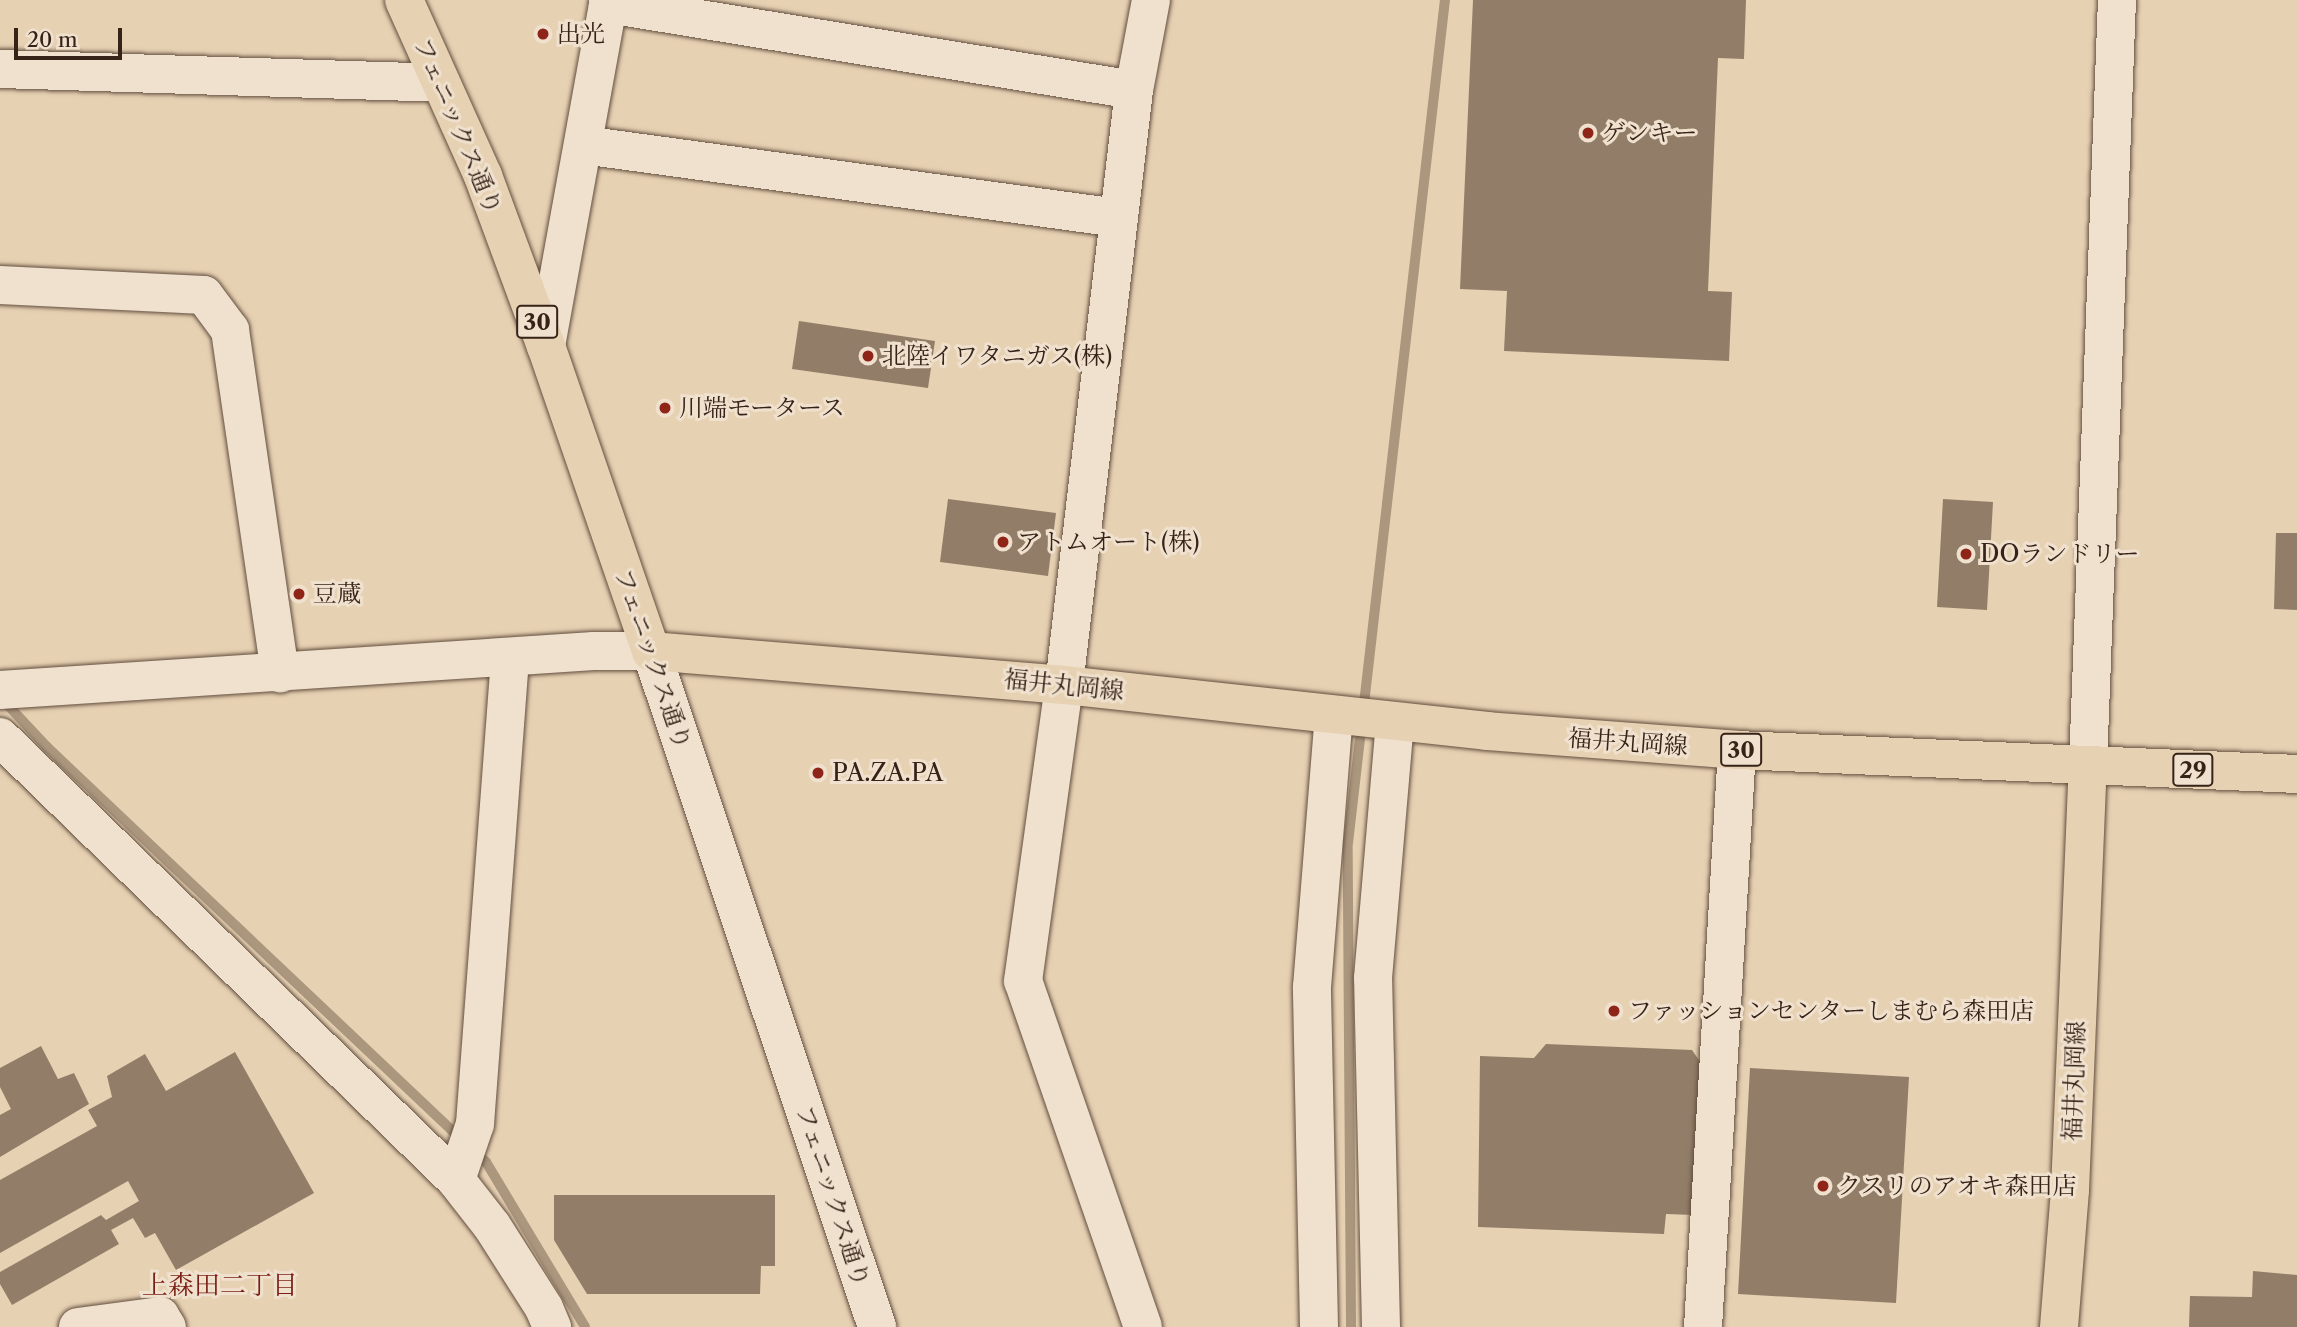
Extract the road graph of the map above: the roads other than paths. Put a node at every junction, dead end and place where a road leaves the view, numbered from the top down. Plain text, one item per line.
1 (404, 0) edge
2 (1151, 0) edge
3 (2117, 0) edge
4 (609, 2) edge
5 (0, 69) edge
6 (441, 83) junction
7 (1134, 90) junction
8 (583, 145) junction
9 (1118, 218) junction
10 (0, 285) edge
11 (546, 346) junction
12 (651, 651) junction
13 (510, 658) junction
14 (280, 673) junction
15 (1064, 685) junction
16 (0, 690) edge
17 (1334, 715) junction
18 (1395, 722) junction
19 (0, 737) edge
20 (1737, 750) junction
21 (2088, 765) junction
22 (2297, 774) edge
23 (456, 1180) junction
24 (78, 1327) edge
25 (167, 1327) edge
26 (552, 1327) edge
27 (877, 1327) edge
28 (1143, 1327) edge
29 (1319, 1327) edge
30 (1381, 1327) edge
31 (1703, 1327) edge
32 (2059, 1327) edge

1 - 6 main road, フェニックス通り / 30
2 - 7 street
3 - 21 street
4 - 7 street
4 - 8 street
5 - 6 street
6 - 11 main road, フェニックス通り / 30
7 - 9 street
8 - 9 street
8 - 11 street
9 - 15 street
10 - 14 street
11 - 12 main road, フェニックス通り / 30
12 - 13 street
12 - 15 main road, 福井丸岡線 / 30
12 - 27 street, フェニックス通り
13 - 14 street
13 - 23 street
14 - 16 street
15 - 17 main road, 福井丸岡線 / 30
15 - 28 street
17 - 18 main road, 福井丸岡線 / 30
17 - 29 street
18 - 20 main road, 福井丸岡線 / 30
18 - 30 street
19 - 23 street
20 - 21 main road, 福井丸岡線 / 30
20 - 31 street
21 - 22 main road, 29
21 - 32 main road, 福井丸岡線
23 - 26 street
24 - 25 street

